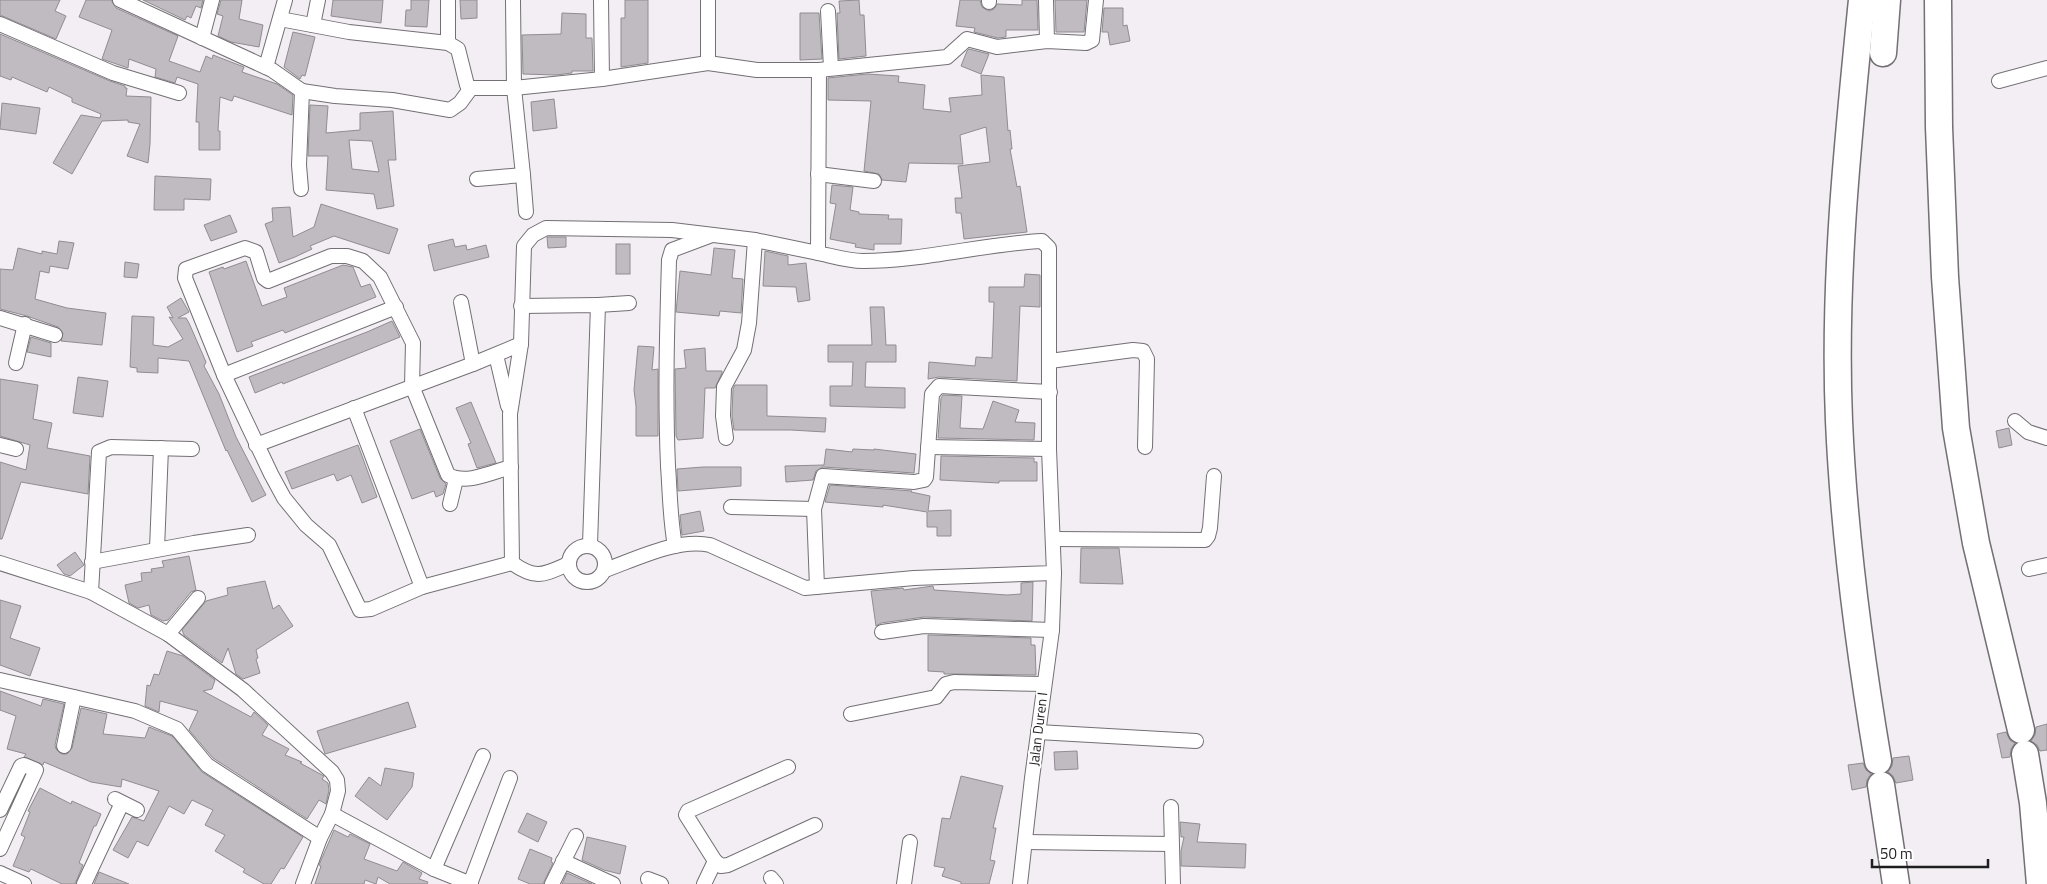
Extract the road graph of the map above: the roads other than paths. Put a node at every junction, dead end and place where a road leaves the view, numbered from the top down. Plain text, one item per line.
1 (120, 0) edge
2 (212, 0) edge
3 (286, 0) edge
4 (318, 0) edge
5 (448, 0) edge
6 (601, 0) edge
7 (708, 0) edge
8 (1046, 0) edge
9 (1096, 0) edge
10 (1862, 0) edge
11 (1887, 0) edge
12 (1938, 0) edge
13 (513, 1) edge
14 (828, 10) dead end
15 (280, 18) junction
16 (0, 24) edge
17 (313, 26) junction
18 (202, 38) junction
19 (1047, 41) junction
20 (448, 43) junction
21 (1883, 53) dead end
22 (708, 63) junction
23 (266, 67) junction
24 (2047, 68) edge
25 (825, 69) junction
26 (602, 79) junction
27 (2000, 81) dead end
28 (471, 88) junction
29 (514, 88) junction
30 (302, 91) junction
31 (179, 93) dead end
32 (818, 174) junction
33 (522, 175) junction
34 (477, 179) dead end
35 (874, 181) dead end
36 (300, 189) dead end
37 (526, 212) dead end
38 (712, 235) junction
39 (755, 240) junction
40 (818, 253) junction
41 (461, 302) dead end
42 (629, 303) dead end
43 (598, 305) junction
44 (521, 306) junction
45 (396, 307) junction
46 (0, 318) edge
47 (25, 324) junction
48 (55, 334) dead end
49 (521, 344) junction
50 (496, 355) junction
51 (1050, 360) junction
52 (16, 363) dead end
53 (473, 364) junction
54 (224, 375) junction
55 (412, 386) junction
56 (1050, 392) junction
57 (354, 408) junction
58 (510, 414) junction
59 (2015, 421) dead end
60 (726, 438) dead end
61 (2047, 438) edge
62 (0, 445) edge
63 (256, 445) junction
64 (928, 447) junction
65 (1146, 447) dead end
66 (161, 448) junction
67 (16, 449) dead end
68 (192, 449) dead end
69 (1049, 449) junction
70 (512, 467) junction
71 (1214, 476) dead end
72 (456, 479) junction
73 (450, 504) dead end
74 (731, 507) dead end
75 (814, 509) junction
76 (248, 535) dead end
77 (1053, 539) junction
78 (590, 545) junction
79 (675, 546) junction
80 (157, 549) junction
81 (92, 562) junction
82 (0, 563) edge
83 (512, 563) junction
84 (568, 564) junction
85 (2047, 565) edge
86 (2029, 569) dead end
87 (605, 570) junction
88 (1054, 574) junction
89 (422, 587) junction
90 (817, 587) junction
91 (91, 592) junction
92 (198, 598) dead end
93 (1052, 630) junction
94 (882, 632) dead end
95 (168, 634) junction
96 (0, 680) edge
97 (1044, 684) junction
98 (74, 697) junction
99 (850, 714) dead end
100 (1038, 732) junction
101 (1196, 742) dead end
102 (64, 746) dead end
103 (483, 756) dead end
104 (788, 767) dead end
105 (510, 778) dead end
106 (1171, 808) dead end
107 (0, 810) edge
108 (136, 810) dead end
109 (332, 814) junction
110 (815, 825) dead end
111 (576, 836) dead end
112 (320, 838) junction
113 (910, 842) dead end
114 (1025, 842) junction
115 (1171, 844) junction
116 (0, 849) edge
117 (563, 861) junction
118 (715, 861) junction
119 (434, 869) junction
120 (0, 873) edge
121 (648, 879) dead end
122 (24, 884) edge
123 (84, 884) edge
124 (303, 884) edge
125 (471, 884) edge
126 (552, 884) edge
127 (613, 884) edge
128 (661, 884) edge
129 (704, 884) edge
130 (904, 884) edge
131 (1020, 884) edge
132 (1173, 884) edge
133 (1896, 884) edge
134 (2040, 884) edge

1 - 18 street
2 - 18 street
3 - 15 street
4 - 17 street
5 - 20 street
6 - 26 street
7 - 22 street
8 - 19 street
9 - 19 street
10 - 133 highway
11 - 21 highway
12 - 134 highway
13 - 29 street
14 - 25 street
15 - 17 street
15 - 23 street
16 - 31 street
17 - 20 street
18 - 23 street
19 - 25 street
20 - 28 street
22 - 25 street
22 - 26 street
23 - 30 street
24 - 27 street
25 - 32 street
26 - 29 street
28 - 29 street
28 - 30 street
29 - 33 street
30 - 36 street
32 - 35 street
32 - 40 street
33 - 34 street
33 - 37 street
38 - 39 street
38 - 44 street
38 - 79 street
39 - 40 street
39 - 60 street
40 - 51 street, Jalan Duren I
41 - 53 street
42 - 43 street
43 - 44 street
43 - 78 street
44 - 49 street
45 - 54 street
45 - 54 street
45 - 55 street
46 - 47 street
47 - 48 street
47 - 52 street
49 - 50 street
49 - 58 street
50 - 53 street
50 - 58 street
51 - 56 street, Jalan Duren I
51 - 65 street
53 - 55 street
54 - 63 street
55 - 57 street
55 - 72 street
56 - 64 street
56 - 69 street, Jalan Duren I
57 - 63 street
57 - 89 street
58 - 70 street
59 - 61 street
62 - 67 street
63 - 89 street
64 - 69 street
64 - 75 street
66 - 68 street
66 - 80 street
66 - 81 street
69 - 77 street, Jalan Duren I
70 - 72 street
70 - 83 street
71 - 77 street
72 - 73 street
74 - 75 street
75 - 90 street
76 - 80 street
77 - 88 street, Jalan Duren I
78 - 84 street
78 - 87 street
79 - 87 street
79 - 90 street
80 - 81 street
81 - 91 street
82 - 91 street
83 - 84 street
83 - 89 street
84 - 87 street
85 - 86 street
88 - 90 street
88 - 93 street, Jalan Duren I
91 - 95 street
92 - 95 street
93 - 94 street
93 - 97 street, Jalan Duren I
95 - 109 street
96 - 98 street
97 - 99 street
97 - 100 street, Jalan Duren I
98 - 102 street
98 - 112 street
100 - 101 street
100 - 114 street, Jalan Duren I
103 - 119 street
104 - 118 street
105 - 125 street
106 - 115 street
107 - 116 street
108 - 123 street
109 - 112 street
109 - 119 street
110 - 118 street
111 - 117 street
112 - 124 street
113 - 130 street
114 - 115 street
114 - 131 street, Jalan Duren I
115 - 132 street
117 - 126 street
117 - 127 street
118 - 129 street
119 - 125 street
120 - 122 street
121 - 128 street

